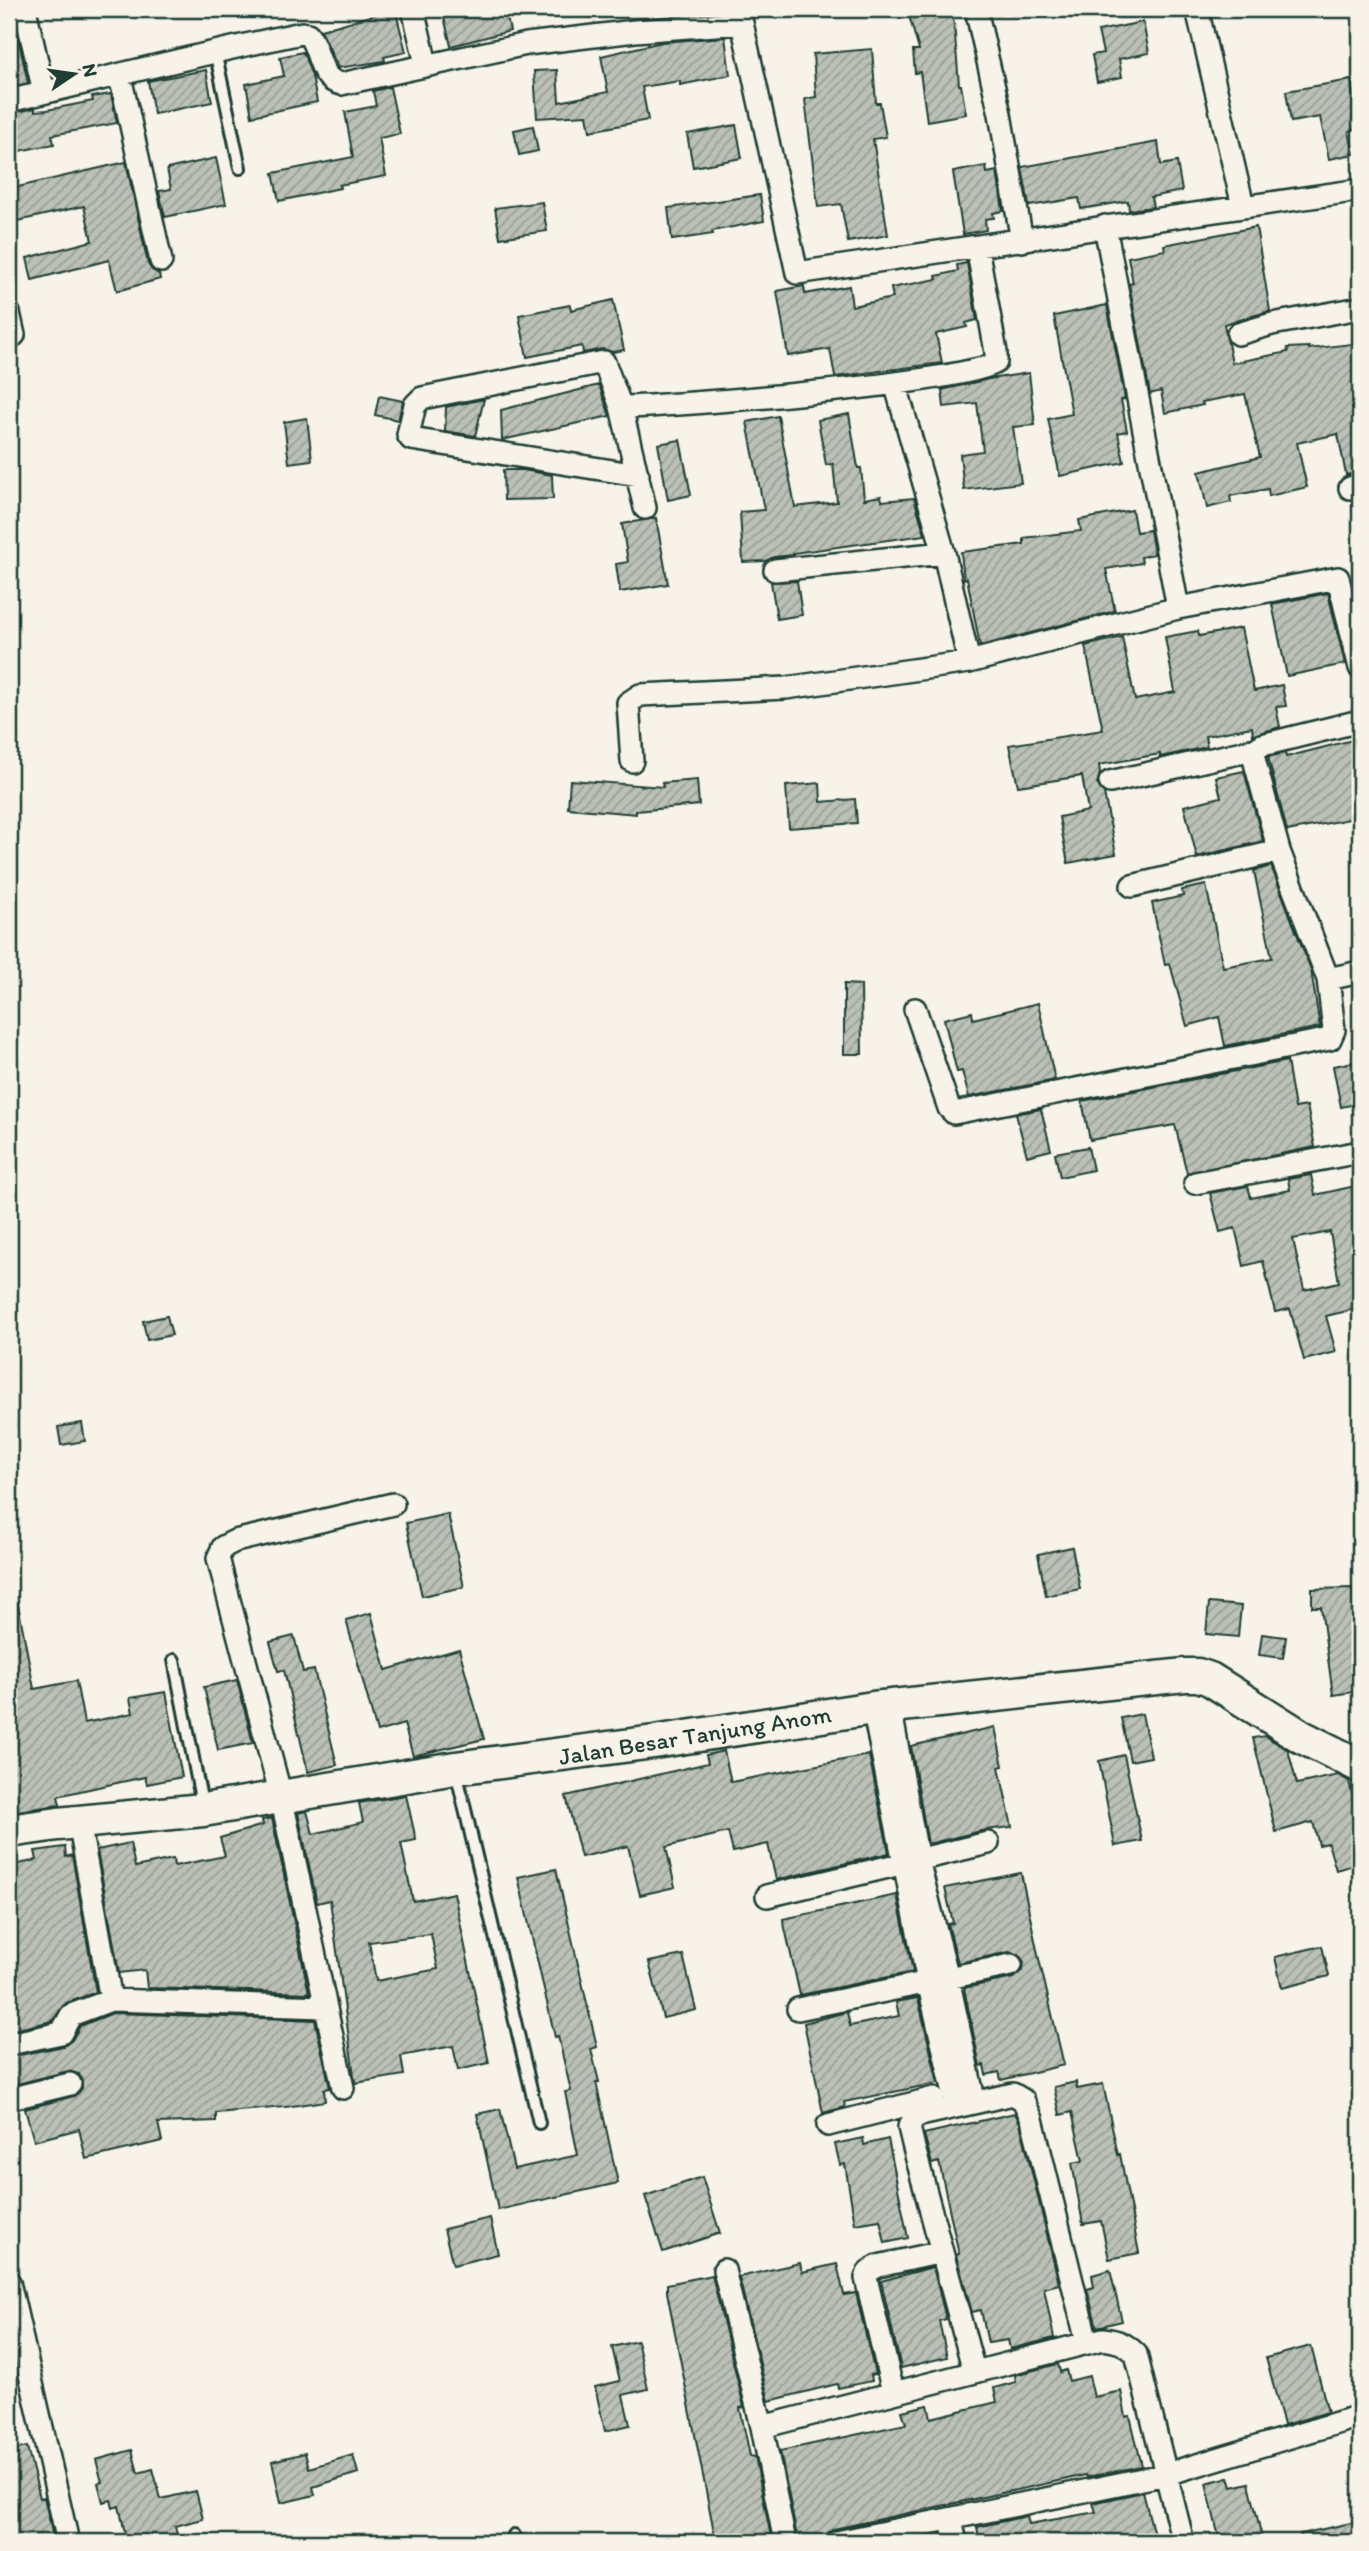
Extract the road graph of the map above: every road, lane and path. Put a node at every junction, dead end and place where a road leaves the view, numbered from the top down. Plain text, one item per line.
1 (25, 9) edge
2 (413, 9) edge
3 (976, 9) edge
4 (1197, 9) edge
5 (741, 16) edge
6 (215, 51) junction
7 (426, 64) junction
8 (120, 76) junction
9 (44, 92) junction
10 (9, 101) edge
11 (240, 168) dead end
12 (1360, 190) edge
13 (1243, 206) junction
14 (1105, 226) junction
15 (1022, 241) junction
16 (977, 247) junction
17 (161, 261) dead end
18 (1360, 307) edge
19 (9, 313) edge
20 (1238, 334) dead end
21 (14, 335) dead end
22 (895, 383) junction
23 (621, 407) junction
24 (638, 475) junction
25 (645, 508) dead end
26 (944, 553) junction
27 (775, 570) dead end
28 (1178, 608) junction
29 (969, 662) junction
30 (1360, 668) edge
31 (1360, 720) edge
32 (1256, 749) junction
33 (632, 761) dead end
34 (1110, 782) dead end
35 (1279, 851) junction
36 (1132, 886) dead end
37 (1360, 972) edge
38 (1328, 979) junction
39 (915, 1009) dead end
40 (1360, 1152) edge
41 (1195, 1183) dead end
42 (393, 1504) dead end
43 (174, 1660) dead end
44 (882, 1707) junction
45 (1360, 1766) edge
46 (455, 1769) junction
47 (281, 1796) junction
48 (203, 1810) junction
49 (79, 1822) junction
50 (9, 1831) edge
51 (988, 1843) dead end
52 (911, 1862) junction
53 (767, 1896) dead end
54 (1011, 1965) dead end
55 (938, 1980) junction
56 (111, 2000) junction
57 (325, 2007) junction
58 (798, 2009) dead end
59 (9, 2044) edge
60 (1011, 2079) dead end
61 (70, 2084) dead end
62 (343, 2088) dead end
63 (963, 2092) junction
64 (9, 2099) edge
65 (539, 2123) dead end
66 (828, 2125) dead end
67 (942, 2252) junction
68 (724, 2270) dead end
69 (9, 2282) edge
70 (1087, 2342) junction
71 (974, 2371) junction
72 (893, 2392) junction
73 (1360, 2416) edge
74 (762, 2427) junction
75 (1167, 2474) junction
76 (951, 2520) junction
77 (68, 2542) edge
78 (785, 2542) edge
79 (837, 2542) edge
80 (956, 2542) edge
81 (1183, 2542) edge

1 - 9 street
2 - 7 street
3 - 15 street
4 - 13 street
5 - 7 street
5 - 16 street
6 - 7 street
6 - 8 street
6 - 11 lane
8 - 9 street
8 - 17 street
9 - 10 street
12 - 13 street
13 - 14 street
14 - 15 street
14 - 28 street
15 - 16 street
16 - 22 street
18 - 20 street
19 - 21 street
22 - 23 street
22 - 26 street
23 - 24 street
23 - 24 street
24 - 25 street
26 - 27 street
26 - 29 street
28 - 29 street
28 - 30 street
29 - 33 street
31 - 32 street
32 - 34 street
32 - 35 street
35 - 36 street
35 - 38 street
37 - 38 street
38 - 39 street
40 - 41 street
42 - 47 street
43 - 48 lane
44 - 45 main road, Jalan Besar Tanjung Anom
44 - 46 main road, Jalan Besar Tanjung Anom
44 - 52 street
46 - 47 main road, Jalan Besar Tanjung Anom
46 - 65 lane
47 - 48 main road, Jalan Besar Tanjung Anom
47 - 57 street
48 - 49 main road, Jalan Besar Tanjung Anom
49 - 50 main road, Jalan Besar Tanjung Anom
49 - 56 street
51 - 52 street
52 - 53 street
52 - 55 street
54 - 55 street
55 - 58 street
55 - 63 street
56 - 57 street
56 - 59 street
57 - 62 street
60 - 63 street
61 - 64 street
63 - 66 street
67 - 70 street
67 - 71 street
67 - 72 street
68 - 74 street
69 - 77 street
70 - 71 street
70 - 75 street
71 - 72 street
72 - 74 street
73 - 75 street
74 - 78 street
75 - 76 street
75 - 81 street
76 - 79 street
76 - 80 street

